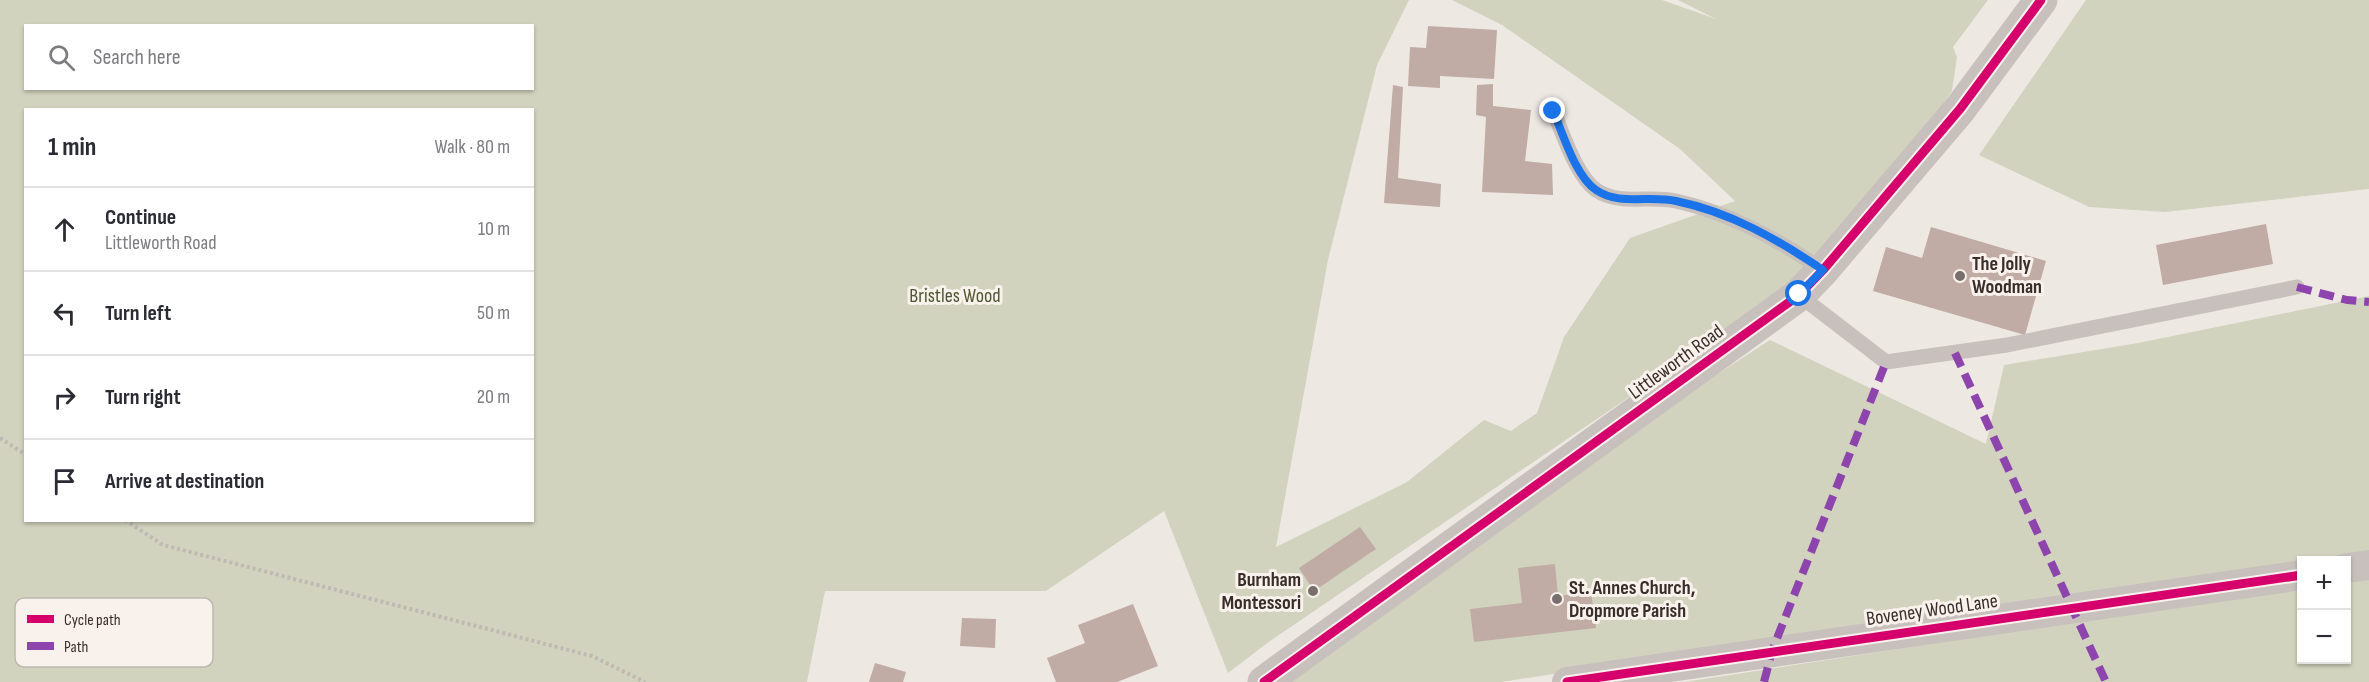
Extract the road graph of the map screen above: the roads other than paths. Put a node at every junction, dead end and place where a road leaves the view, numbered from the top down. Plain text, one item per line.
1 (2041, 0) edge
2 (1553, 111) dead end
3 (1823, 270) junction
4 (2297, 287) dead end
5 (1799, 294) junction
6 (2369, 565) edge
7 (2351, 567) edge
8 (2297, 576) edge
9 (1264, 682) edge
10 (1567, 682) edge

1 - 3 street, Littleworth Road
2 - 3 lane
3 - 5 street, Littleworth Road
4 - 5 lane
5 - 9 street, Littleworth Road
6 - 7 street
8 - 10 street, Boveney Wood Lane

